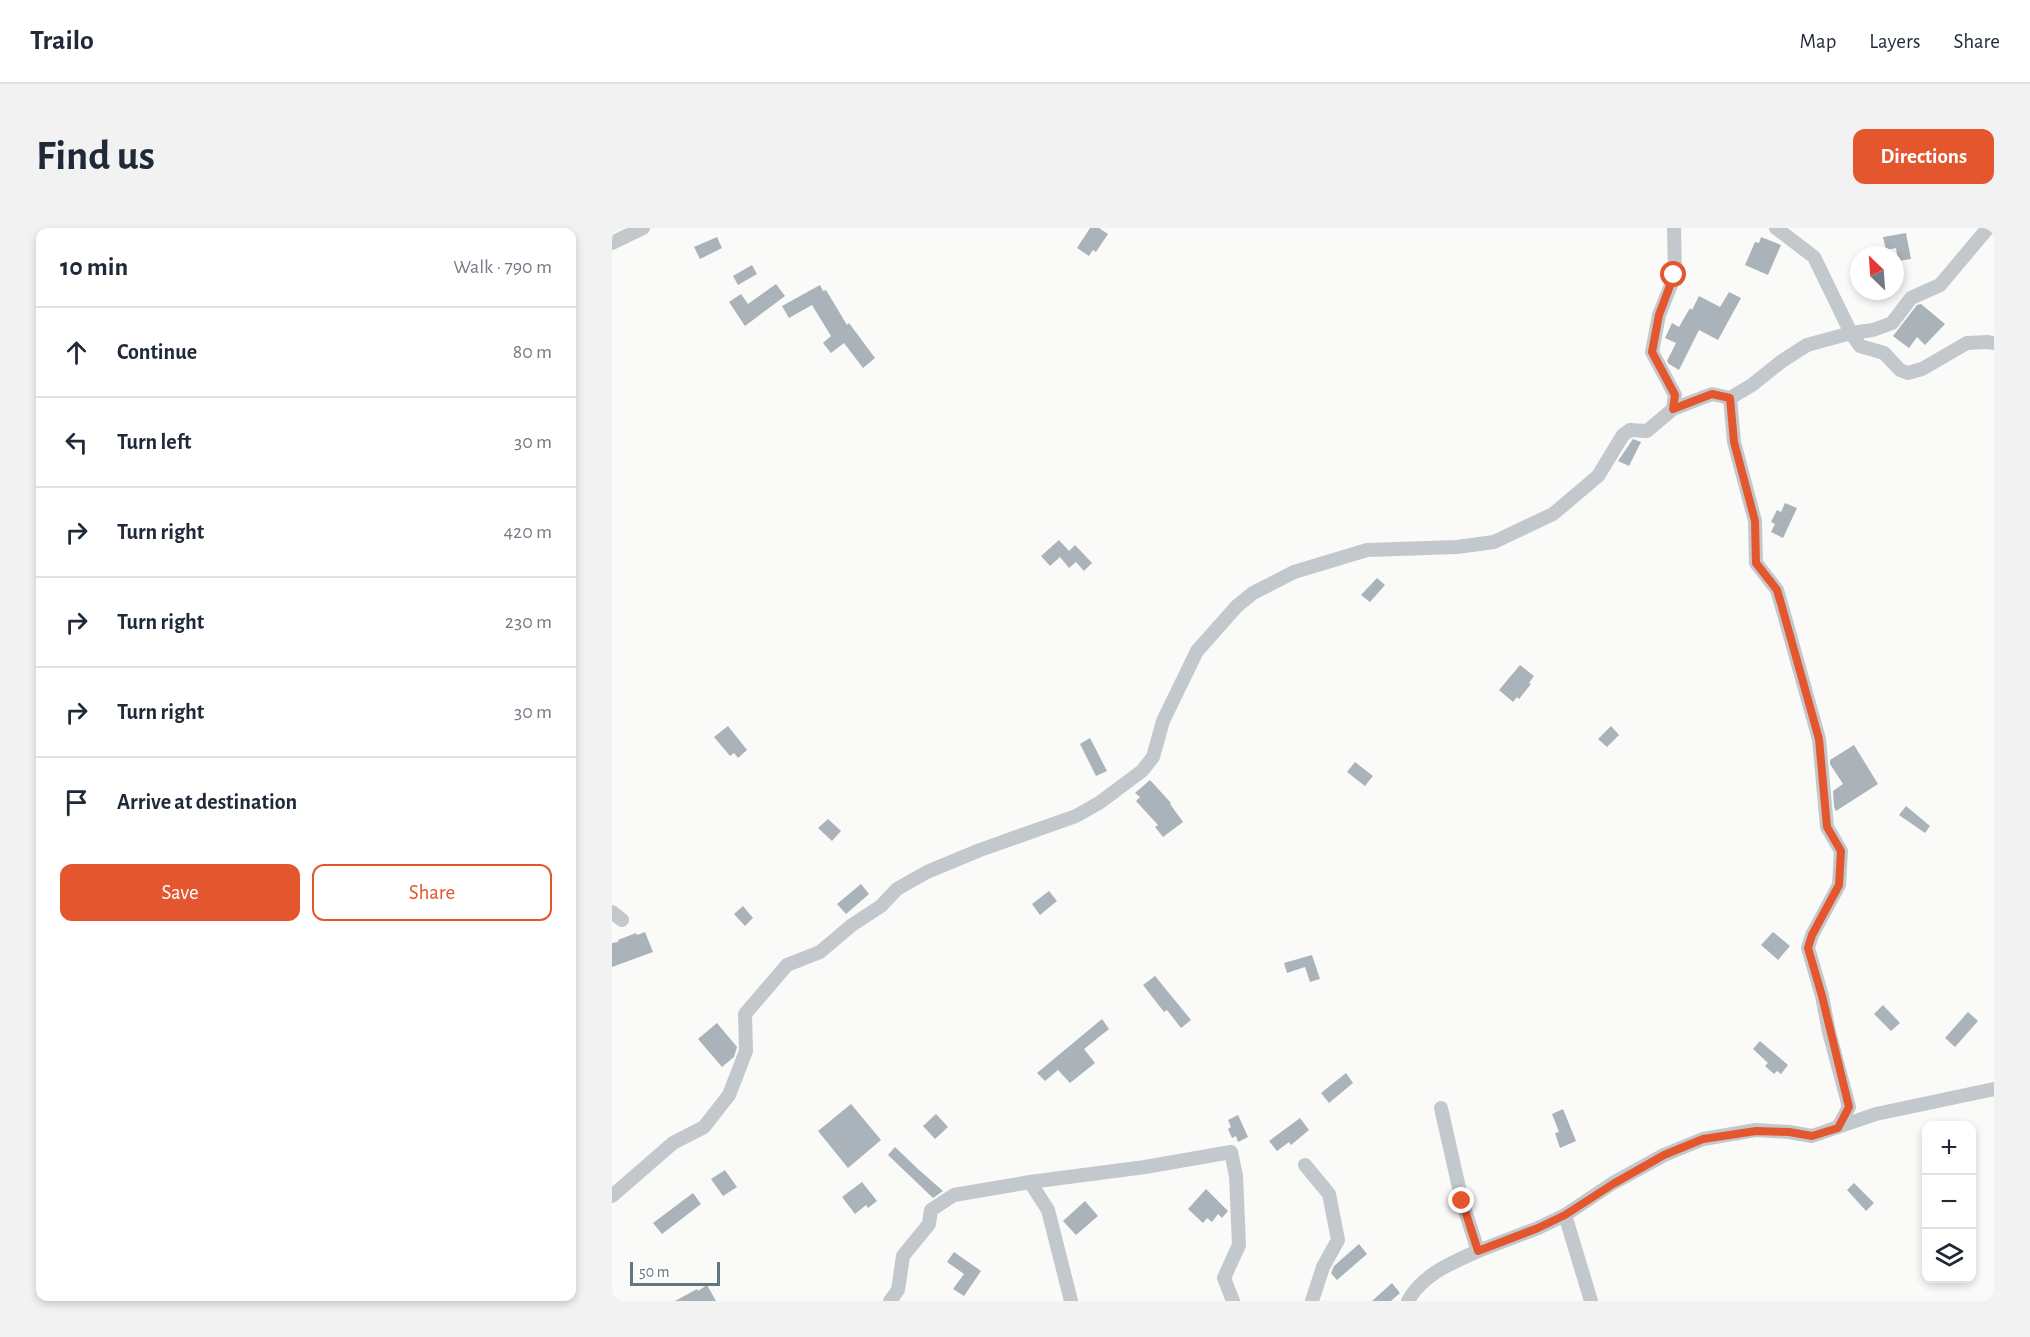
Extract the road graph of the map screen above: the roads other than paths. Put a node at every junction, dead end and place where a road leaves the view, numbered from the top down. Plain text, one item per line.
1 (644, 228) edge
2 (1674, 228) edge
3 (1776, 228) edge
4 (1988, 228) edge
5 (612, 243) edge
6 (1851, 333) junction
7 (1994, 344) edge
8 (1730, 398) junction
9 (1673, 409) junction
10 (1994, 1089) edge
11 (1441, 1108) dead end
12 (1838, 1128) junction
13 (1305, 1165) dead end
14 (1030, 1182) junction
15 (612, 1196) edge
16 (1565, 1215) junction
17 (1478, 1251) junction
18 (890, 1301) edge
19 (1071, 1301) edge
20 (1233, 1301) edge
21 (1312, 1301) edge
22 (1408, 1301) edge
23 (1590, 1301) edge

1 - 5 street
2 - 9 street
3 - 6 street
4 - 6 street
6 - 7 street
6 - 8 street
8 - 9 street
8 - 12 street
9 - 15 street
10 - 12 street
11 - 17 street
12 - 16 street
13 - 21 street
14 - 18 street
14 - 19 street
14 - 20 street
16 - 17 street
16 - 23 street
17 - 22 street

